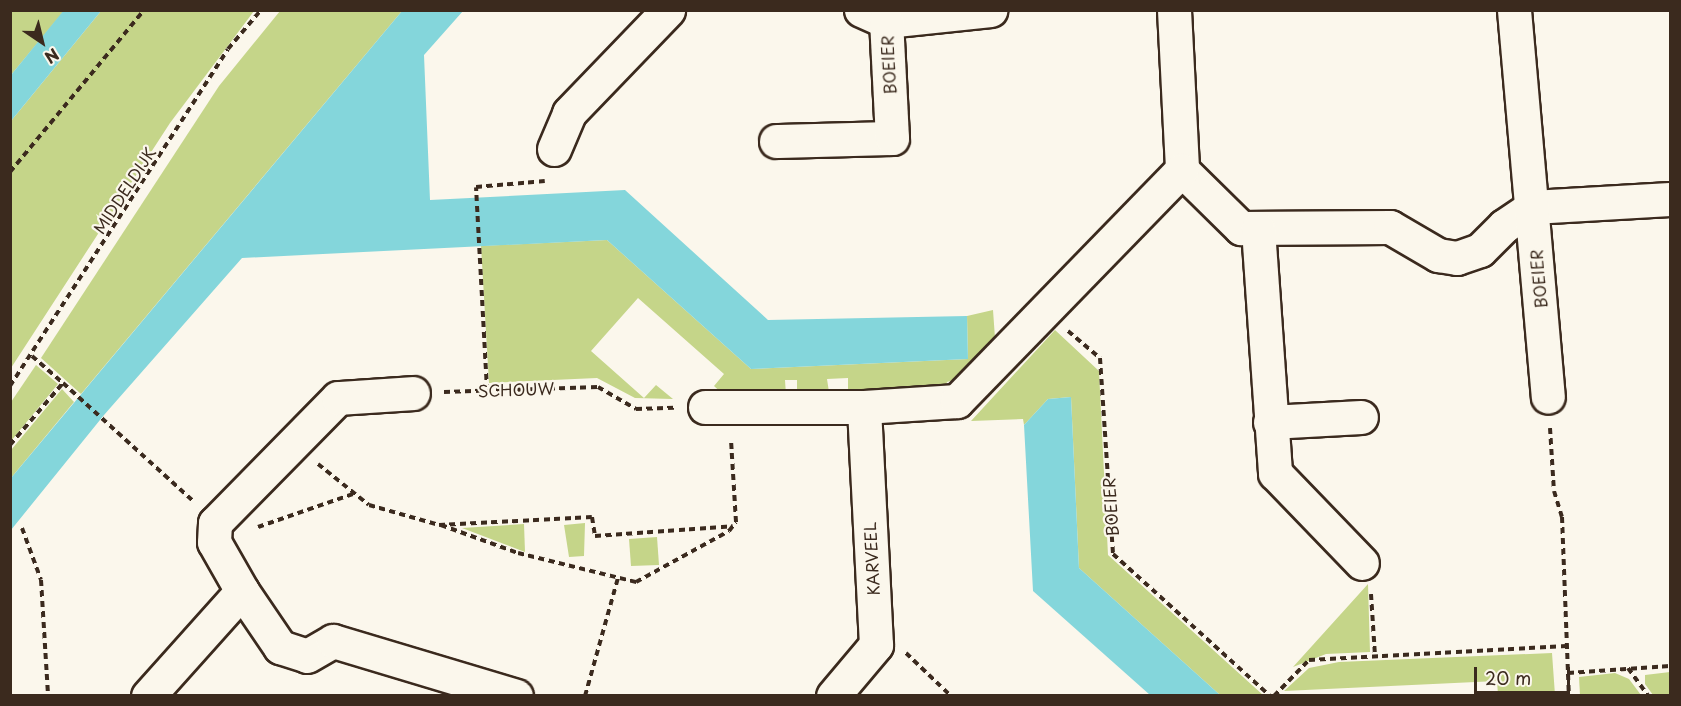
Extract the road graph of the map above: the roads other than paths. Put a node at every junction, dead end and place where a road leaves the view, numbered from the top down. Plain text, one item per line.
1 (668, 10) edge
2 (990, 10) edge
3 (1174, 10) edge
4 (1515, 10) edge
5 (874, 16) edge
6 (776, 141) dead end
7 (554, 149) road end
8 (1182, 170) junction
9 (1671, 199) edge
10 (1532, 207) junction
11 (1258, 229) junction
12 (413, 393) road end
13 (1548, 397) road end
14 (864, 407) junction
15 (717, 408) road end
16 (1361, 417) dead end
17 (1270, 422) junction
18 (1362, 563) road end
19 (242, 591) junction
20 (148, 696) edge
21 (516, 696) edge
22 (833, 696) edge

1 - 7 street
2 - 5 street, BOEIER
3 - 8 street
4 - 10 street, BOEIER
5 - 6 street, BOEIER
8 - 11 street
8 - 14 street
9 - 10 street
10 - 11 street
10 - 13 street, BOEIER
11 - 17 street
12 - 19 street
14 - 15 street
14 - 22 street, KARVEEL
16 - 17 street
17 - 18 street
19 - 20 street
19 - 21 street

